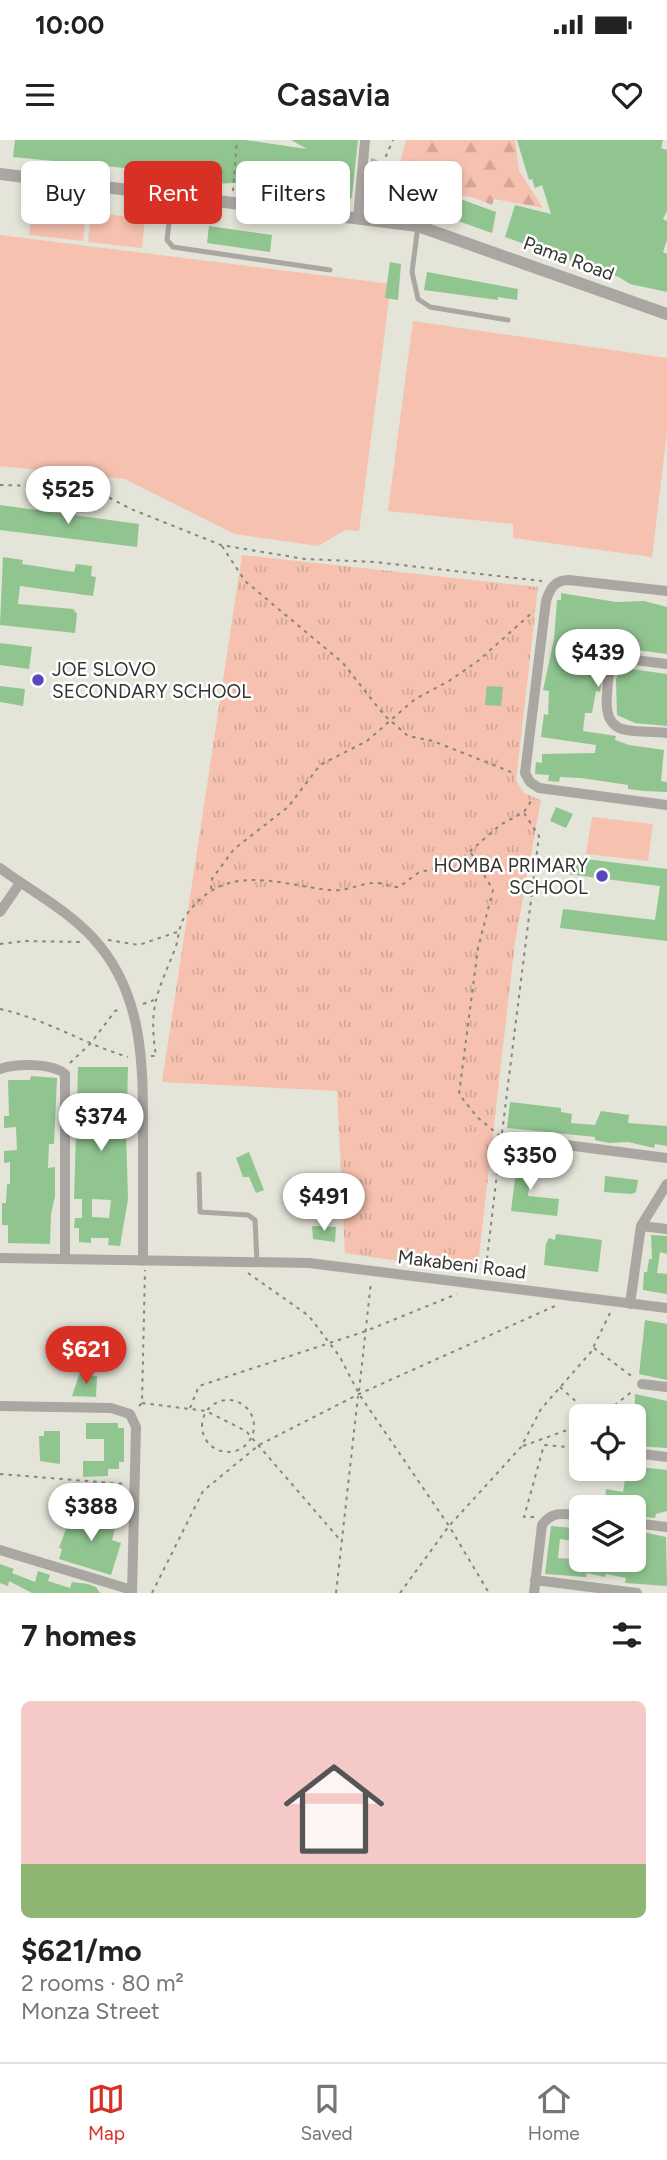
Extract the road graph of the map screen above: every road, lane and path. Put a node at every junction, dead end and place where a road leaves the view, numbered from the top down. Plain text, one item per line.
1 (237, 140) edge
2 (365, 140) edge
3 (393, 140) edge
4 (362, 167) junction
5 (0, 174) edge
6 (124, 189) edge
7 (222, 202) edge
8 (232, 203) junction
9 (358, 218) junction
10 (169, 224) edge
11 (418, 226) junction
12 (330, 270) dead end
13 (667, 314) edge
14 (508, 320) dead end
15 (0, 485) edge
16 (221, 545) junction
17 (554, 585) junction
18 (667, 591) edge
19 (546, 601) junction
20 (667, 664) edge
21 (391, 720) junction
22 (667, 733) edge
23 (527, 777) junction
24 (539, 788) junction
25 (667, 806) edge
26 (524, 812) junction
27 (470, 852) junction
28 (0, 868) edge
29 (20, 883) junction
30 (211, 891) junction
31 (0, 912) edge
32 (178, 932) junction
33 (95, 940) junction
34 (0, 944) edge
35 (154, 1000) junction
36 (132, 1006) junction
37 (0, 1009) edge
38 (91, 1043) junction
39 (143, 1058) junction
40 (0, 1069) edge
41 (62, 1070) junction
42 (507, 1137) junction
43 (667, 1157) edge
44 (199, 1174) dead end
45 (667, 1184) edge
46 (641, 1226) junction
47 (667, 1229) edge
48 (0, 1258) edge
49 (65, 1258) junction
50 (143, 1261) junction
51 (233, 1262) junction
52 (257, 1262) junction
53 (372, 1270) junction
54 (482, 1284) junction
55 (575, 1296) junction
56 (615, 1302) junction
57 (630, 1304) junction
58 (667, 1308) edge
59 (366, 1331) junction
60 (329, 1342) junction
61 (593, 1347) junction
62 (642, 1384) junction
63 (560, 1387) junction
64 (667, 1387) edge
65 (359, 1394) junction
66 (142, 1404) junction
67 (579, 1404) edge
68 (616, 1404) edge
69 (0, 1406) edge
70 (190, 1408) junction
71 (206, 1411) junction
72 (130, 1414) junction
73 (569, 1429) edge
74 (252, 1438) junction
75 (259, 1446) junction
76 (521, 1447) junction
77 (569, 1447) edge
78 (646, 1454) edge
79 (667, 1457) edge
80 (0, 1474) edge
81 (135, 1485) junction
82 (569, 1514) edge
83 (548, 1517) junction
84 (646, 1524) edge
85 (449, 1527) junction
86 (667, 1527) edge
87 (342, 1541) junction
88 (0, 1549) edge
89 (536, 1580) junction
90 (132, 1592) edge
91 (152, 1593) edge
92 (336, 1593) edge
93 (400, 1593) edge
94 (489, 1593) edge
95 (534, 1593) edge
96 (637, 1593) edge

1 - 8 path
2 - 4 street
3 - 4 path
4 - 9 street
5 - 6 street, Pama Road
7 - 8 street, Pama Road
8 - 9 street, Pama Road
9 - 11 street, Pama Road
10 - 12 lane
11 - 13 street, Pama Road
11 - 14 lane
15 - 16 path
16 - 17 path
16 - 21 path
17 - 18 street
17 - 19 street
19 - 21 path
19 - 23 street
20 - 22 street
21 - 23 path
21 - 30 path
23 - 24 street
24 - 25 street
24 - 26 path
26 - 27 path
26 - 42 path
27 - 30 path
27 - 42 path
28 - 29 street
29 - 31 street
29 - 33 street
30 - 32 path
32 - 33 path
32 - 35 path
33 - 34 path
33 - 36 street
35 - 36 path
35 - 39 path
36 - 38 path
36 - 39 street
37 - 38 path
38 - 39 path
38 - 41 path
39 - 50 street
40 - 41 street
41 - 49 street
42 - 43 street
42 - 54 path
44 - 52 lane
45 - 46 street
46 - 47 street
46 - 57 street
48 - 49 street, Makabeni Road
49 - 50 street, Makabeni Road
50 - 51 street, Makabeni Road
50 - 66 path
51 - 52 street, Makabeni Road
51 - 60 path
52 - 53 street, Makabeni Road
53 - 54 street, Makabeni Road
53 - 59 path
54 - 55 street, Makabeni Road
54 - 59 path
55 - 56 street, Makabeni Road
55 - 65 path
56 - 57 street, Makabeni Road
56 - 61 path
57 - 58 street, Makabeni Road
59 - 60 path
59 - 65 path
60 - 65 path
60 - 70 path
61 - 62 path
61 - 63 path
62 - 64 street
62 - 68 path
63 - 67 path
63 - 76 path
65 - 75 path
65 - 85 path
65 - 87 path
66 - 70 path
66 - 72 path
69 - 72 street
70 - 71 path
71 - 74 path
71 - 74 path
71 - 74 path
72 - 81 street
73 - 76 path
74 - 75 path
75 - 87 path
75 - 91 path
76 - 85 path
77 - 83 path
78 - 79 street
80 - 81 path
81 - 90 street
82 - 83 street
83 - 89 street
84 - 86 street
85 - 93 path
85 - 94 path
87 - 92 path
88 - 90 street
89 - 95 street
89 - 96 street

